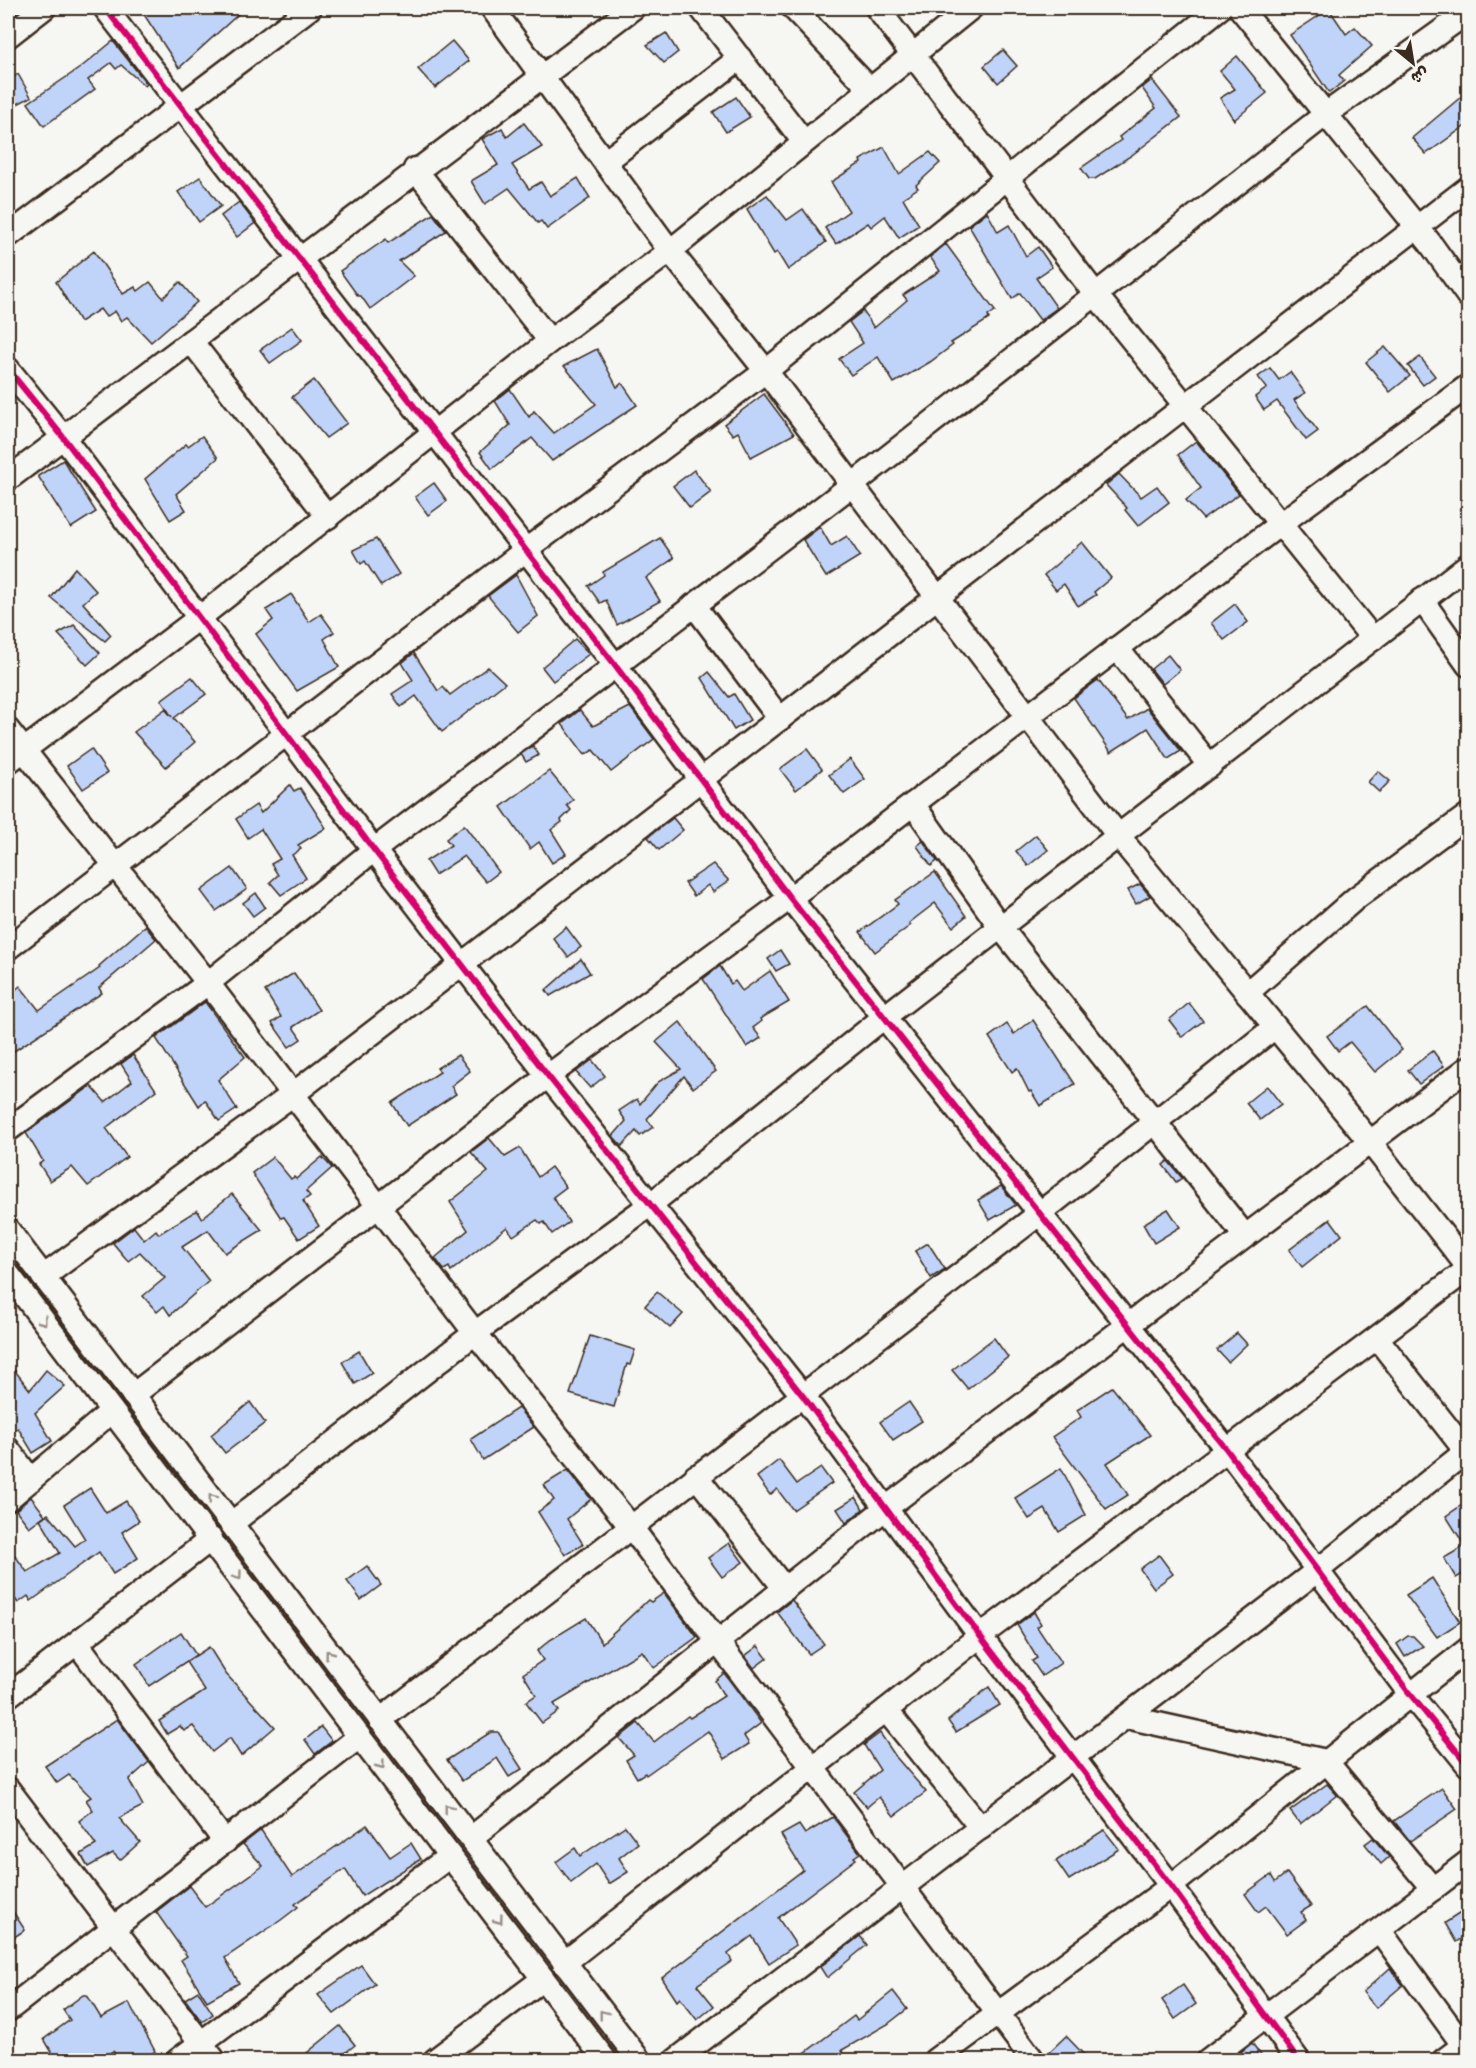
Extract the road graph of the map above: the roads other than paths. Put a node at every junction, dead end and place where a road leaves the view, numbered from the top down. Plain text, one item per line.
1 (44, 8) edge
2 (105, 8) edge
3 (310, 8) edge
4 (492, 8) edge
5 (633, 8) edge
6 (701, 8) edge
7 (793, 8) edge
8 (877, 8) edge
9 (971, 8) edge
10 (1220, 8) edge
11 (1240, 8) edge
12 (1468, 12) edge
13 (8, 36) edge
14 (912, 54) junction
15 (740, 58) junction
16 (541, 76) junction
17 (870, 89) junction
18 (181, 107) junction
19 (1326, 114) junction
20 (804, 142) junction
21 (605, 162) junction
22 (415, 169) junction
23 (1008, 178) junction
24 (1468, 188) edge
25 (1417, 226) junction
26 (8, 236) edge
27 (670, 251) junction
28 (301, 259) junction
29 (1096, 296) junction
30 (1468, 296) edge
31 (191, 341) junction
32 (550, 341) junction
33 (8, 369) edge
34 (766, 371) junction
35 (1468, 386) edge
36 (1185, 407) junction
37 (435, 432) junction
38 (63, 437) junction
39 (8, 479) edge
40 (852, 485) junction
41 (328, 517) junction
42 (1280, 524) junction
43 (526, 550) junction
44 (1468, 565) edge
45 (937, 598) junction
46 (1422, 600) junction
47 (693, 605) junction
48 (199, 618) junction
49 (1373, 639) junction
50 (1117, 648) junction
51 (615, 665) junction
52 (1468, 665) edge
53 (1028, 716) junction
54 (780, 719) junction
55 (8, 730) edge
56 (286, 733) junction
57 (15, 756) edge
58 (1210, 766) junction
59 (701, 780) junction
60 (913, 804) junction
61 (1468, 815) edge
62 (1119, 837) junction
63 (374, 850) junction
64 (115, 865) junction
65 (790, 898) junction
66 (1001, 928) junction
67 (8, 948) edge
68 (462, 961) junction
69 (208, 983) junction
70 (1247, 993) junction
71 (883, 1018) junction
72 (1275, 1027) junction
73 (1468, 1068) edge
74 (548, 1076) junction
75 (292, 1095) junction
76 (1156, 1122) junction
77 (8, 1130) edge
78 (1370, 1142) junction
79 (651, 1204) junction
80 (378, 1209) junction
81 (1039, 1214) junction
82 (8, 1230) edge
83 (1245, 1236) junction
84 (1468, 1268) edge
85 (8, 1274) edge
86 (43, 1277) junction
87 (15, 1299) edge
88 (1130, 1326) junction
89 (475, 1333) junction
90 (1377, 1338) junction
91 (133, 1395) junction
92 (803, 1396) junction
93 (112, 1411) junction
94 (8, 1449) edge
95 (1227, 1450) junction
96 (1468, 1452) edge
97 (696, 1476) junction
98 (31, 1480) junction
99 (8, 1499) edge
100 (886, 1508) junction
101 (232, 1523) junction
102 (631, 1527) junction
103 (211, 1539) junction
104 (1318, 1570) junction
105 (785, 1589) junction
106 (980, 1636) junction
107 (76, 1643) junction
108 (717, 1643) junction
109 (1468, 1649) edge
110 (1410, 1694) junction
111 (8, 1696) edge
112 (886, 1710) junction
113 (1126, 1717) junction
114 (380, 1720) junction
115 (359, 1737) junction
116 (1074, 1757) junction
117 (1326, 1761) junction
118 (1468, 1765) edge
119 (812, 1769) junction
120 (8, 1789) edge
121 (981, 1828) junction
122 (471, 1838) junction
123 (225, 1842) junction
124 (450, 1856) junction
125 (1468, 1862) edge
126 (1171, 1886) junction
127 (903, 1887) junction
128 (1433, 1889) junction
129 (114, 1928) junction
130 (1380, 1931) junction
131 (564, 1963) junction
132 (543, 1979) junction
133 (8, 2010) edge
134 (996, 2015) junction
135 (1265, 2016) junction
136 (1466, 2044) edge
137 (207, 2052) edge
138 (178, 2061) edge
139 (435, 2061) edge
140 (605, 2061) edge
141 (639, 2061) edge
142 (676, 2061) edge
143 (935, 2061) edge
144 (1033, 2061) edge
145 (1208, 2061) edge
146 (1298, 2061) edge
147 (1444, 2061) edge

1 - 13 street
2 - 18 street
3 - 18 street
4 - 16 street
5 - 16 street
6 - 15 street
7 - 17 street
8 - 14 street
9 - 14 street
10 - 23 street
11 - 19 street
12 - 19 street
14 - 17 street
14 - 23 street
15 - 20 street
15 - 21 street
16 - 21 street
16 - 22 street
17 - 20 street
18 - 26 street
18 - 28 street
19 - 25 street
19 - 29 street
20 - 27 street
21 - 27 street
22 - 28 street
22 - 32 street
23 - 29 street
23 - 34 street
24 - 25 street
25 - 30 street
25 - 36 street
27 - 32 street
27 - 34 street
28 - 31 street
28 - 37 street
29 - 36 street
29 - 40 street
31 - 38 street
31 - 41 street
32 - 37 street
33 - 38 street
34 - 40 street
34 - 43 street
35 - 42 street
36 - 42 street
36 - 45 street
37 - 41 street
37 - 43 street
38 - 39 street
38 - 48 street
40 - 45 street
40 - 47 street
41 - 48 street
42 - 49 street
42 - 50 street
43 - 51 street
43 - 56 street
44 - 46 street
45 - 53 street
45 - 54 street
46 - 49 street
46 - 52 street
47 - 51 street
47 - 54 street
48 - 56 street
48 - 57 street
49 - 58 street
50 - 53 street
50 - 58 street
51 - 59 street
51 - 63 street
53 - 60 street
53 - 62 street
54 - 59 street
55 - 57 street
56 - 63 street
56 - 64 street
57 - 64 street
58 - 62 street
59 - 65 street
59 - 68 street
60 - 65 street
60 - 66 street
61 - 70 street
62 - 66 street
62 - 70 street
63 - 68 street
63 - 69 street
64 - 67 street
64 - 69 street
65 - 71 street
65 - 74 street
66 - 71 street
66 - 76 street
68 - 74 street
68 - 75 street
69 - 75 street
69 - 77 street
70 - 72 street
71 - 79 street
71 - 81 street
72 - 76 street
72 - 78 street
73 - 78 street
74 - 79 street
74 - 80 street
75 - 80 street
75 - 86 street
76 - 81 street
76 - 83 street
78 - 83 street
78 - 84 street
79 - 89 street
79 - 92 street
80 - 89 street
80 - 91 street
81 - 88 street
81 - 92 street
82 - 86 street
83 - 88 street
84 - 90 street
85 - 87 street
86 - 91 street
87 -> 93 street
88 - 95 street
88 - 100 street
89 - 101 street
89 - 102 street
90 - 95 street
90 - 96 street
101 -> 91 street
92 - 97 street
92 - 100 street
93 - 98 street
93 - 103 street
94 - 98 street
95 - 104 street
95 - 106 street
96 - 104 street
97 - 102 street
97 - 105 street
98 - 99 street
100 - 105 street
100 - 106 street
114 -> 101 street
102 - 108 street
102 - 114 street
103 - 107 street
103 -> 115 street
104 - 110 street
104 - 113 street
105 - 108 street
106 - 112 street
106 - 116 street
107 - 111 street
107 - 123 street
108 - 119 street
108 - 122 street
109 - 110 street
110 - 117 street
110 - 118 street
112 - 119 street
112 - 121 street
113 - 116 street
113 - 117 street
122 -> 114 street
115 - 123 street
115 -> 124 street
116 - 121 street
116 - 126 street
117 - 126 street
117 - 128 street
119 - 127 street
119 - 131 street
120 - 129 street
121 - 127 street
122 - 131 street
123 - 129 street
124 -> 132 street
124 - 137 street
125 - 128 street
126 - 134 street
126 - 135 street
127 - 134 street
127 - 142 street
128 - 130 street
129 - 133 street
129 - 137 street
130 - 135 street
130 - 136 street
141 -> 131 street
132 - 139 street
132 - 140 street
134 - 143 street
134 - 144 street
135 - 145 street
135 - 146 street
136 - 147 street
137 - 138 street

